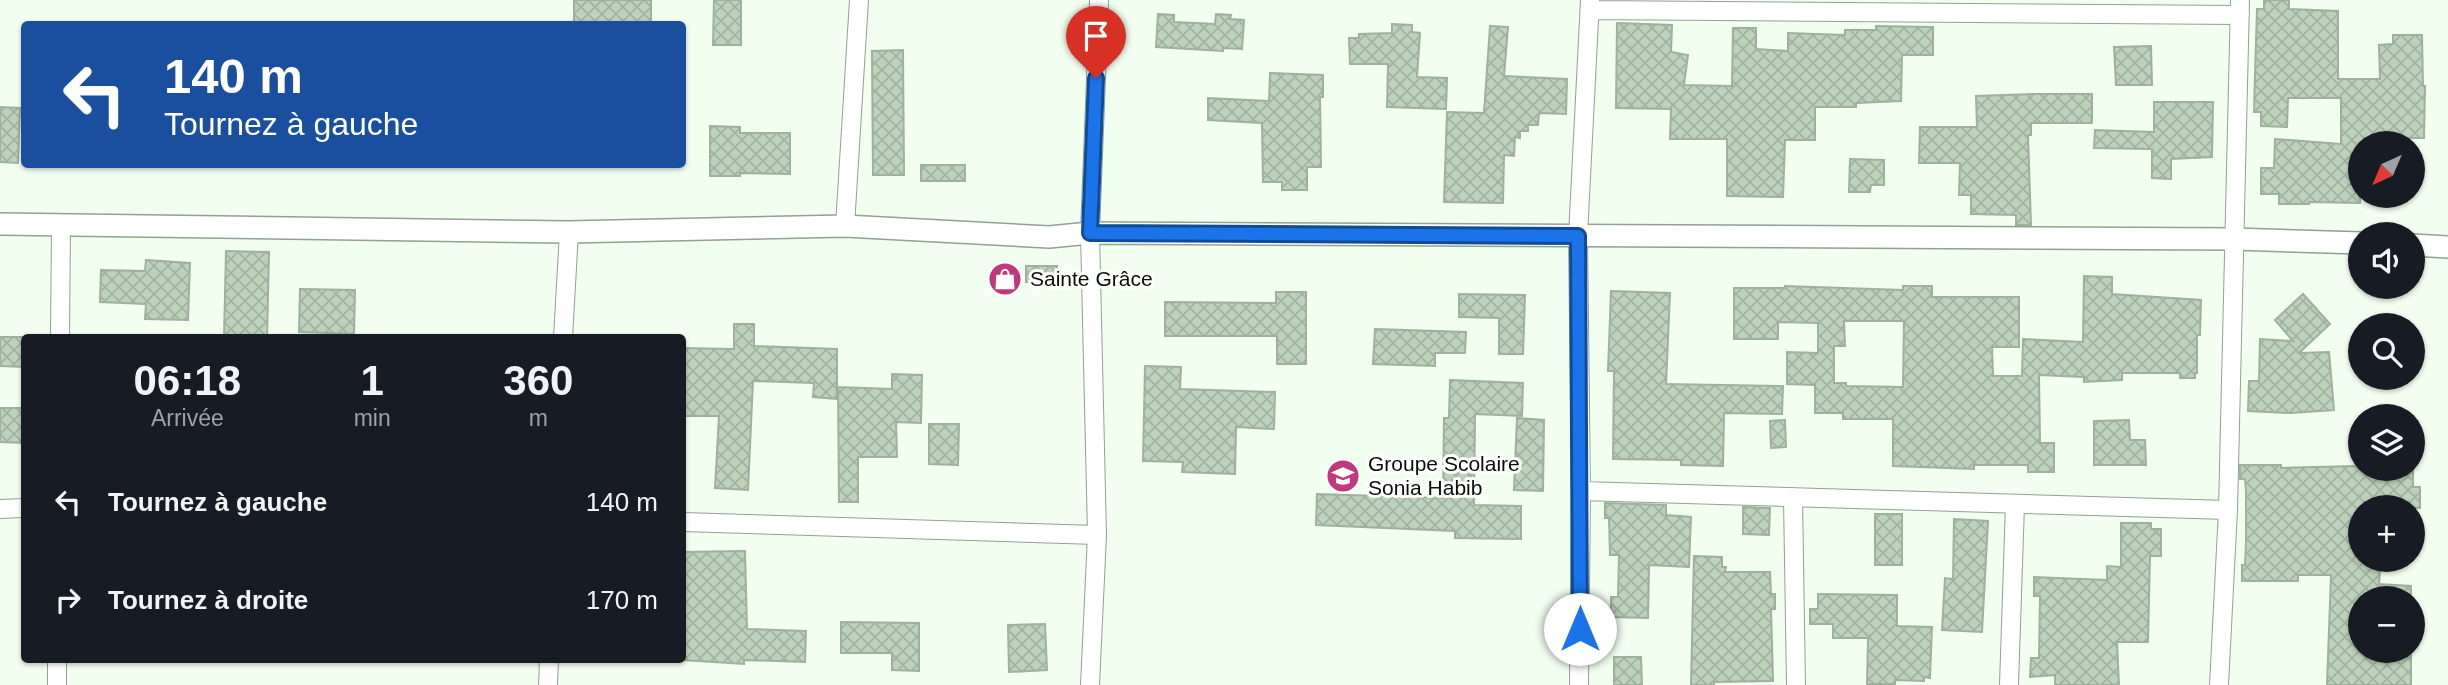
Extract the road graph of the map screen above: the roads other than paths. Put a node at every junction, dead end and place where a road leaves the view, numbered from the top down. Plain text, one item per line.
1 (859, 0) edge
2 (1099, 0) edge
3 (1590, 5) edge
4 (2240, 8) edge
5 (0, 224) edge
6 (61, 225) junction
7 (845, 226) junction
8 (569, 232) junction
9 (1090, 233) junction
10 (1578, 236) junction
11 (2234, 239) junction
12 (2348, 243) edge
13 (2425, 246) edge
14 (2448, 247) edge
15 (60, 334) edge
16 (563, 334) edge
17 (1581, 491) junction
18 (1793, 497) junction
19 (2015, 504) junction
20 (21, 508) edge
21 (0, 509) edge
22 (2228, 510) junction
23 (686, 522) edge
24 (1097, 535) junction
25 (57, 663) edge
26 (549, 663) edge
27 (57, 685) edge
28 (548, 685) edge
29 (1090, 685) edge
30 (1579, 685) edge
31 (1796, 685) edge
32 (2009, 685) edge
33 (2218, 685) edge

1 - 7 street
2 - 9 street
3 - 4 street
3 - 10 street
4 - 11 street
5 - 6 street
6 - 8 street
6 - 15 street
7 - 8 street
7 - 9 street
8 - 16 street
9 - 10 street
9 - 24 street
10 - 11 street
10 - 17 street
11 - 12 street
11 - 22 street
13 - 14 street
17 - 18 street
17 - 30 street
18 - 19 street
18 - 31 street
19 - 22 street
19 - 32 street
20 - 21 street
22 - 33 street
23 - 24 street
24 - 29 street
25 - 27 street
26 - 28 street

